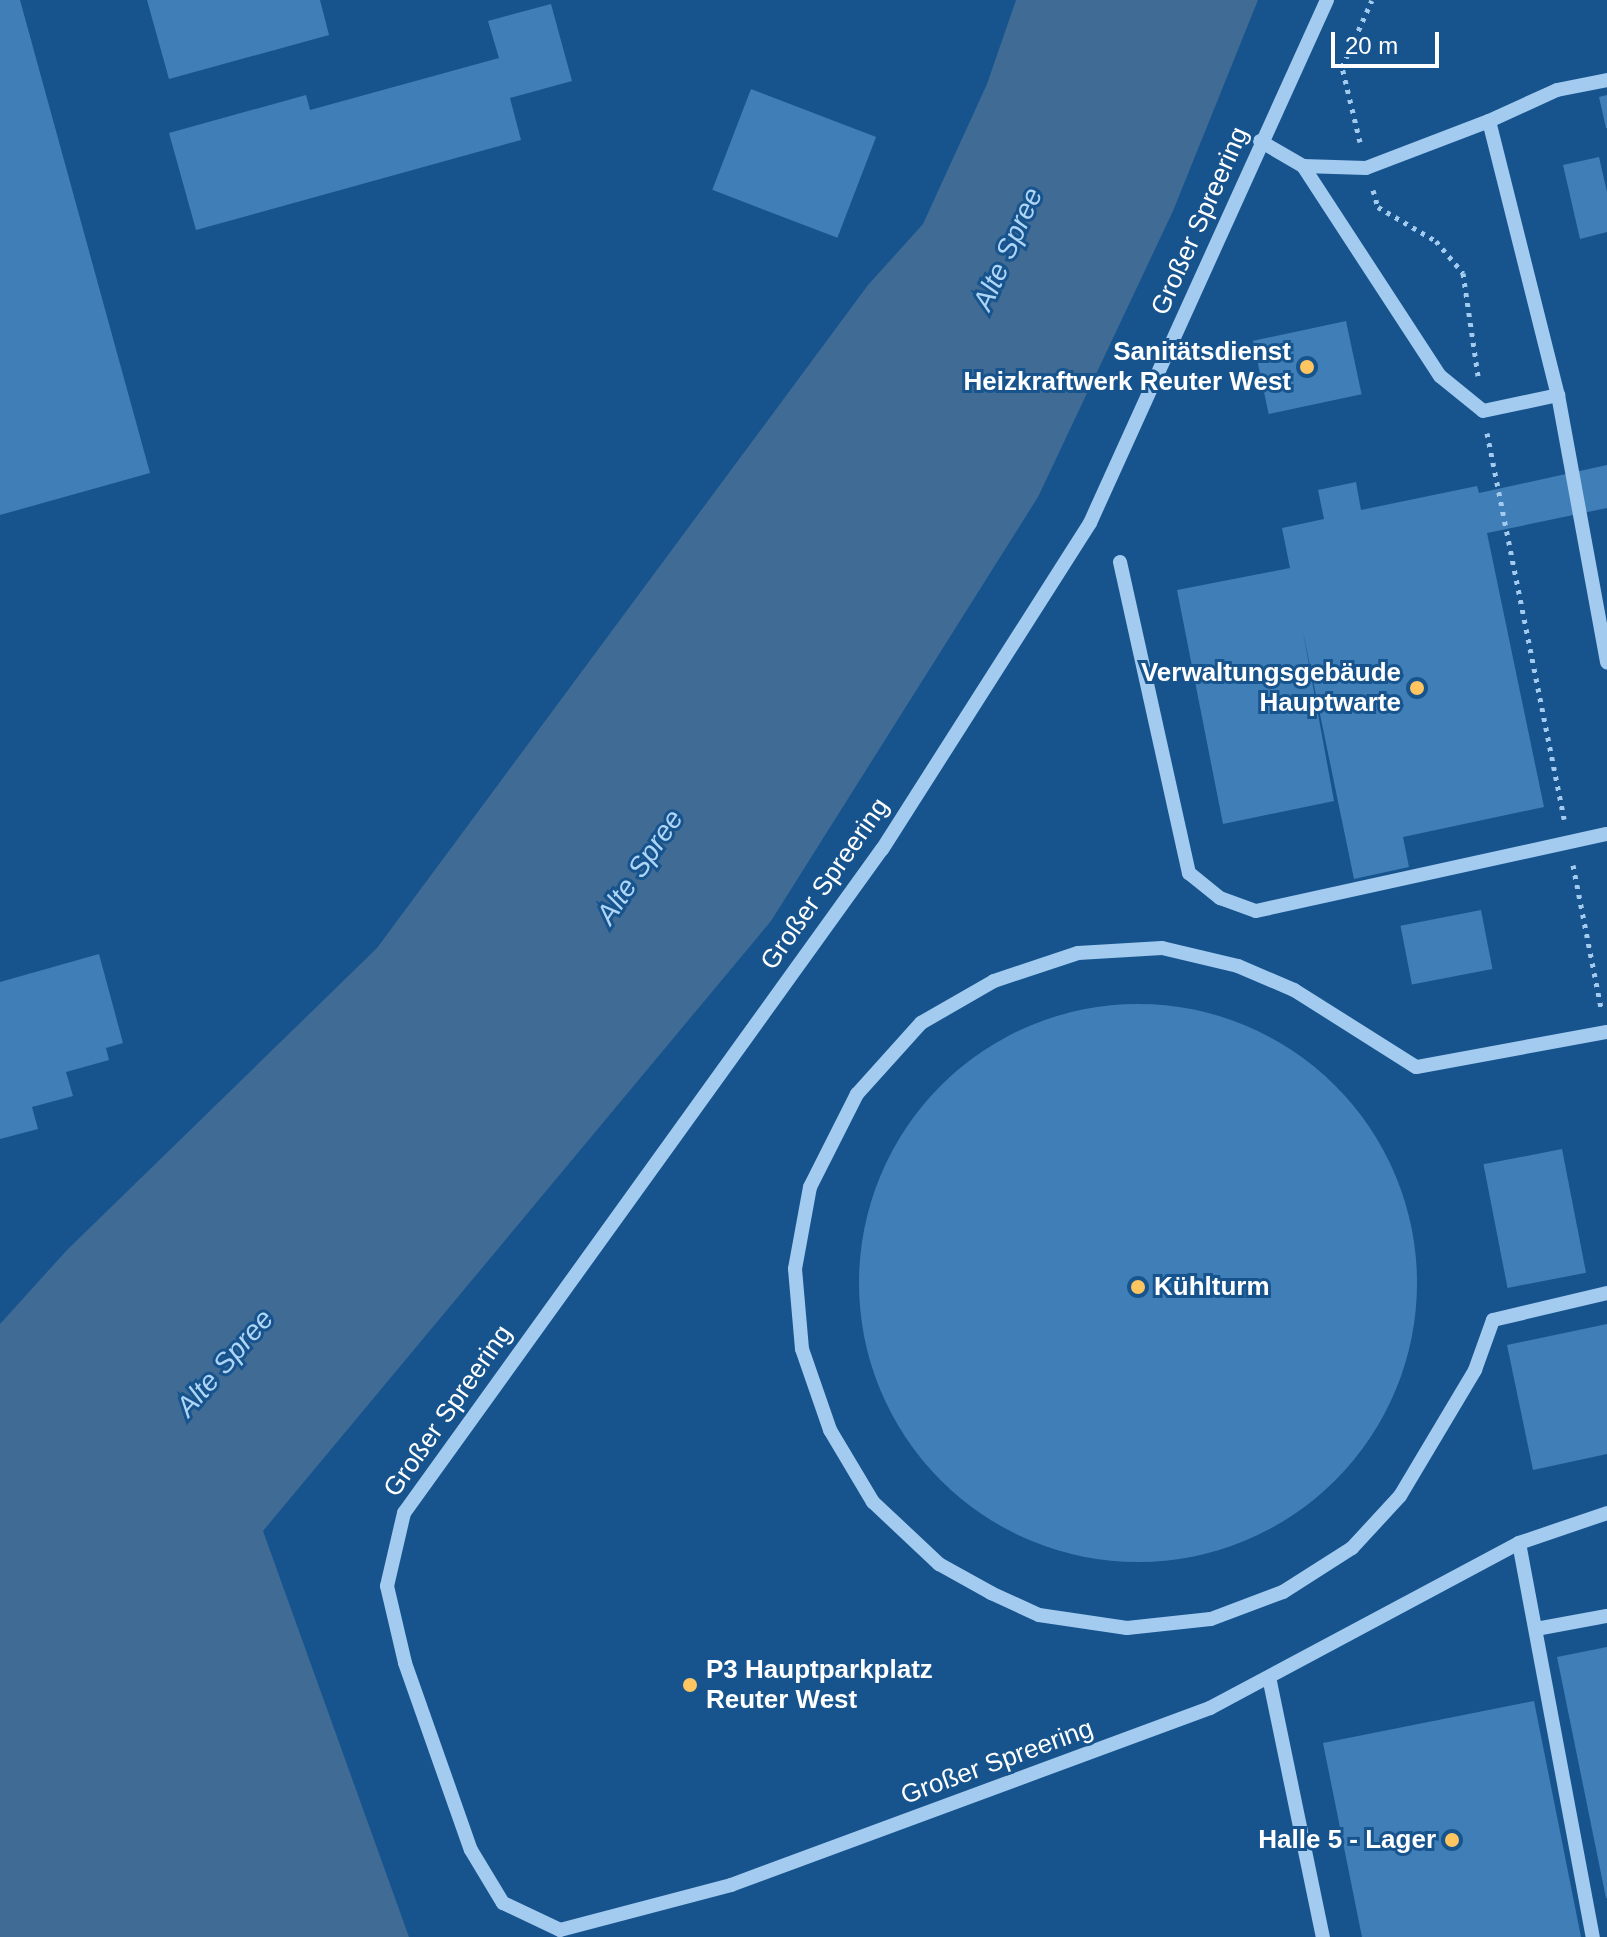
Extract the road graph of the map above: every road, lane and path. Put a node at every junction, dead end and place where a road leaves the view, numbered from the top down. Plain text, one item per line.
1 (1327, 0) edge
2 (1372, 0) edge
3 (1607, 80) edge
4 (1489, 121) junction
5 (1260, 141) junction
6 (1303, 166) junction
7 (1366, 168) junction
8 (1558, 395) junction
9 (1483, 411) junction
10 (1120, 562) dead end
11 (1607, 663) edge
12 (1607, 834) edge
13 (1569, 843) junction
14 (1607, 1032) edge
15 (1607, 1293) edge
16 (1607, 1513) edge
17 (1519, 1543) junction
18 (1607, 1616) edge
19 (1536, 1629) junction
20 (1269, 1677) junction
21 (1323, 1937) edge
22 (1593, 1937) edge

1 - 5 lane, Großer Spreering
2 - 7 path
3 - 4 lane
4 - 7 lane
4 - 8 lane
5 - 6 lane
5 - 20 lane, Großer Spreering
6 - 7 lane
6 - 9 lane
7 - 9 path
8 - 9 lane
8 - 11 lane
9 - 13 path
10 - 13 lane
12 - 13 lane
13 - 14 path
14 - 15 lane
16 - 17 lane, Großer Spreering
17 - 19 lane
17 - 20 lane, Großer Spreering
18 - 19 lane
19 - 22 lane
20 - 21 lane

